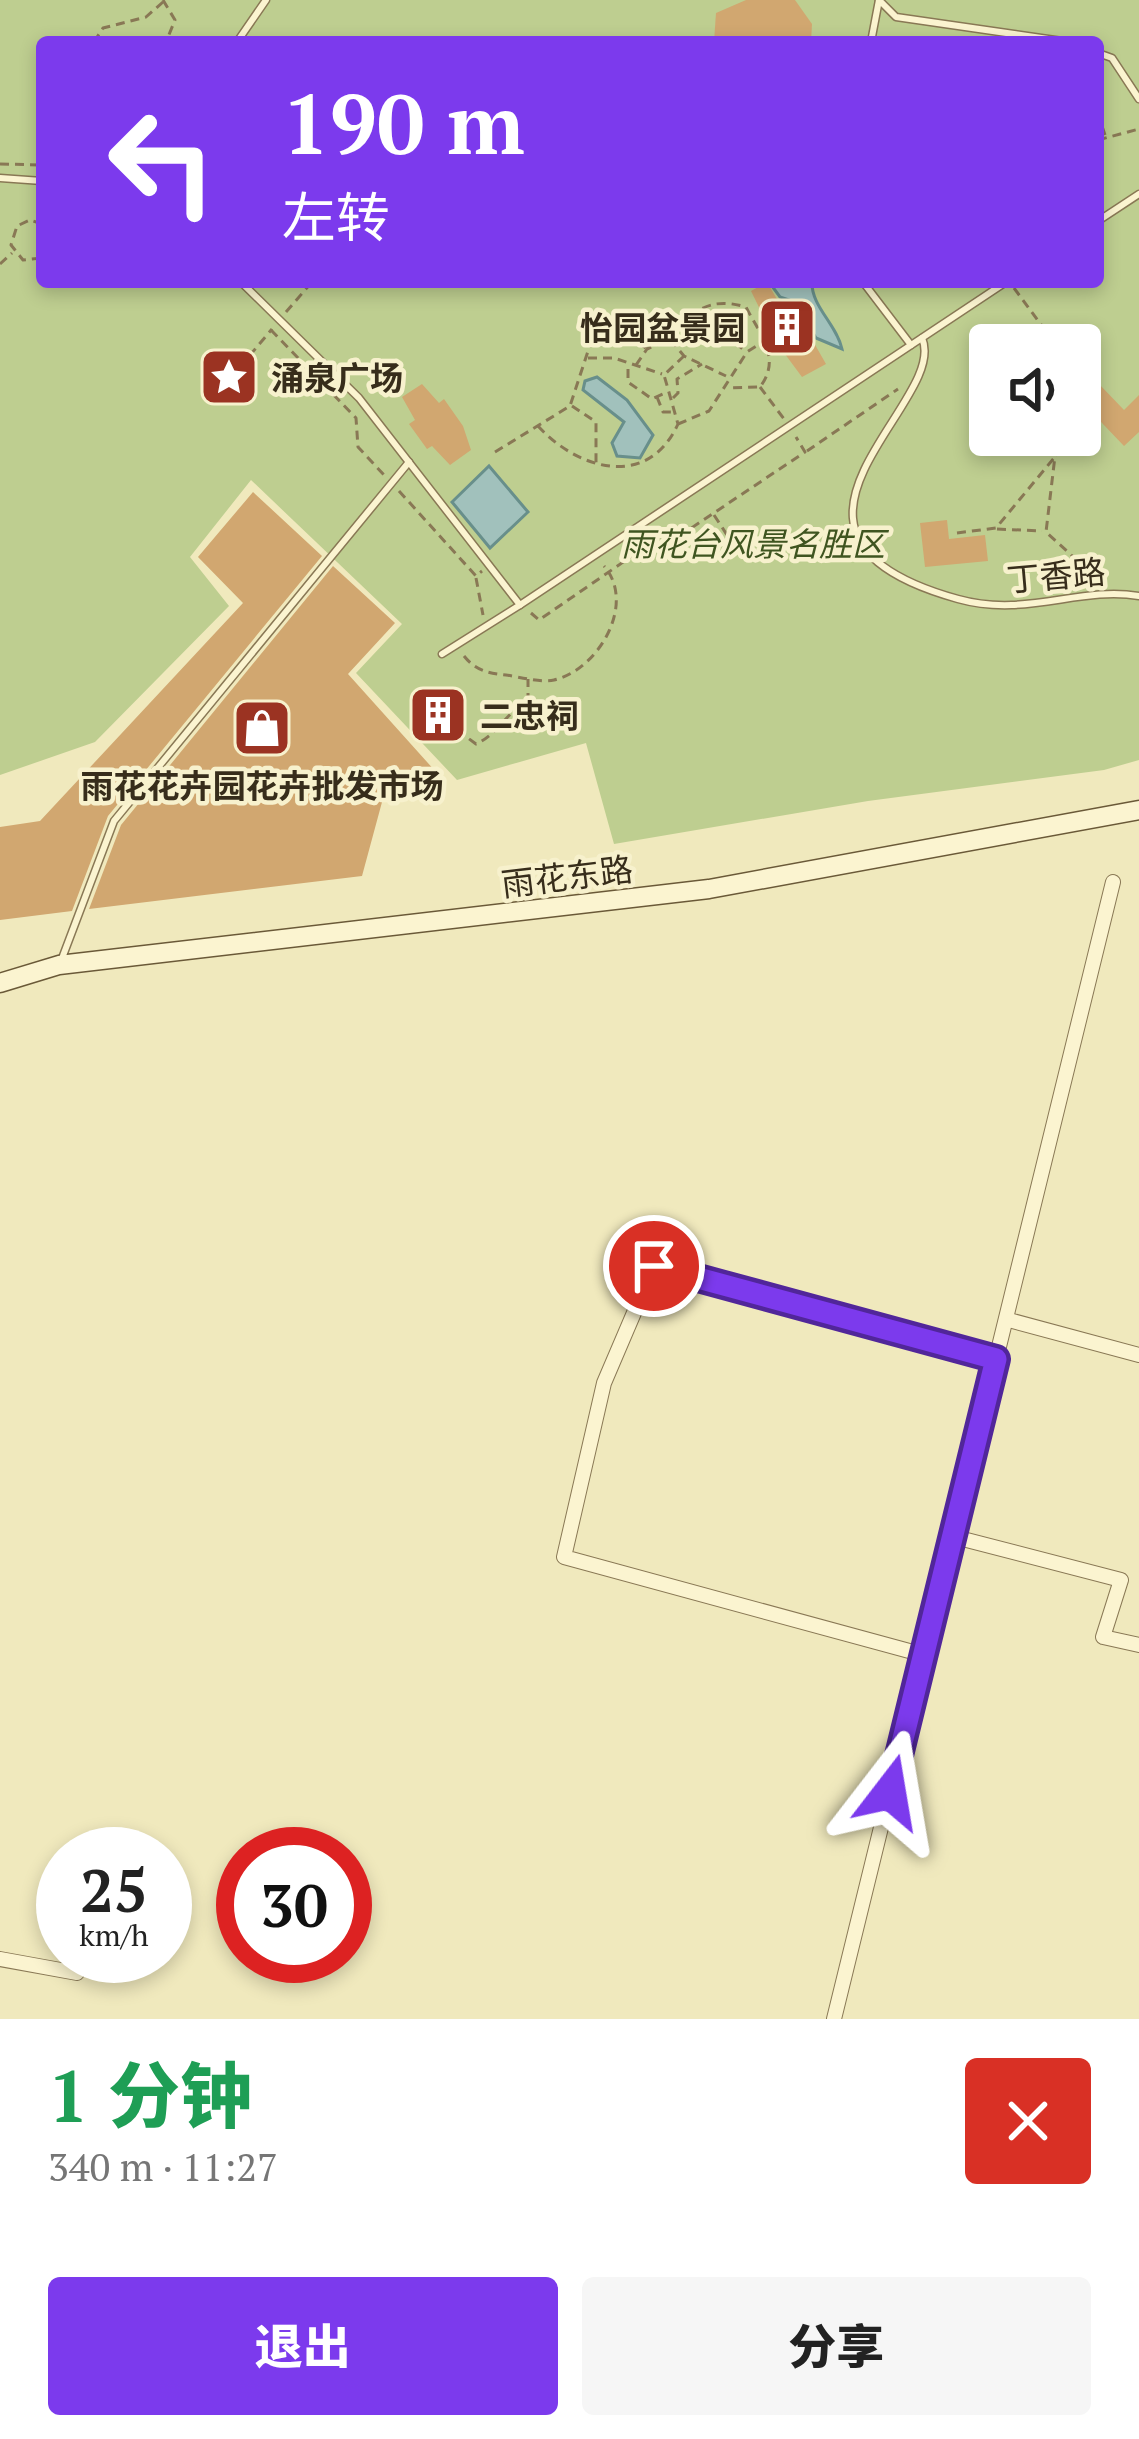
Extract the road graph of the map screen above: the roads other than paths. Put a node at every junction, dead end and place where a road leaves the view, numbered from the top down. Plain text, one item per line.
1 (266, 0) edge
2 (879, 0) edge
3 (241, 36) edge
4 (872, 36) edge
5 (1027, 36) edge
6 (1104, 55) edge
7 (1139, 99) edge
8 (0, 178) edge
9 (36, 181) edge
10 (1139, 194) edge
11 (1104, 217) edge
12 (247, 288) edge
13 (868, 288) edge
14 (999, 288) edge
15 (922, 338) junction
16 (911, 345) junction
17 (409, 462) junction
18 (1139, 596) edge
19 (520, 605) junction
20 (442, 653) dead end
21 (1139, 810) edge
22 (1113, 882) dead end
23 (59, 965) junction
24 (0, 983) edge
25 (1009, 1320) junction
26 (1139, 1355) edge
27 (996, 1359) junction
28 (955, 1537) junction
29 (1139, 1645) edge
30 (924, 1655) junction
31 (0, 1959) edge
32 (36, 1965) edge
33 (835, 2019) edge

1 - 3 lane
2 - 4 lane
2 - 5 lane
6 - 7 lane
8 - 9 lane
10 - 11 lane
12 - 17 lane
13 - 16 lane
14 - 15 lane
15 - 16 lane
15 - 18 lane, 丁香路
16 - 19 lane
17 - 19 lane
17 - 23 lane
19 - 20 lane
21 - 23 main road, 雨花东路
22 - 25 street
23 - 24 main road, 雨花东路
25 - 26 street
25 - 27 street
27 - 28 street
27 - 30 street
28 - 29 street
28 - 30 street
30 - 33 street
31 - 32 street

